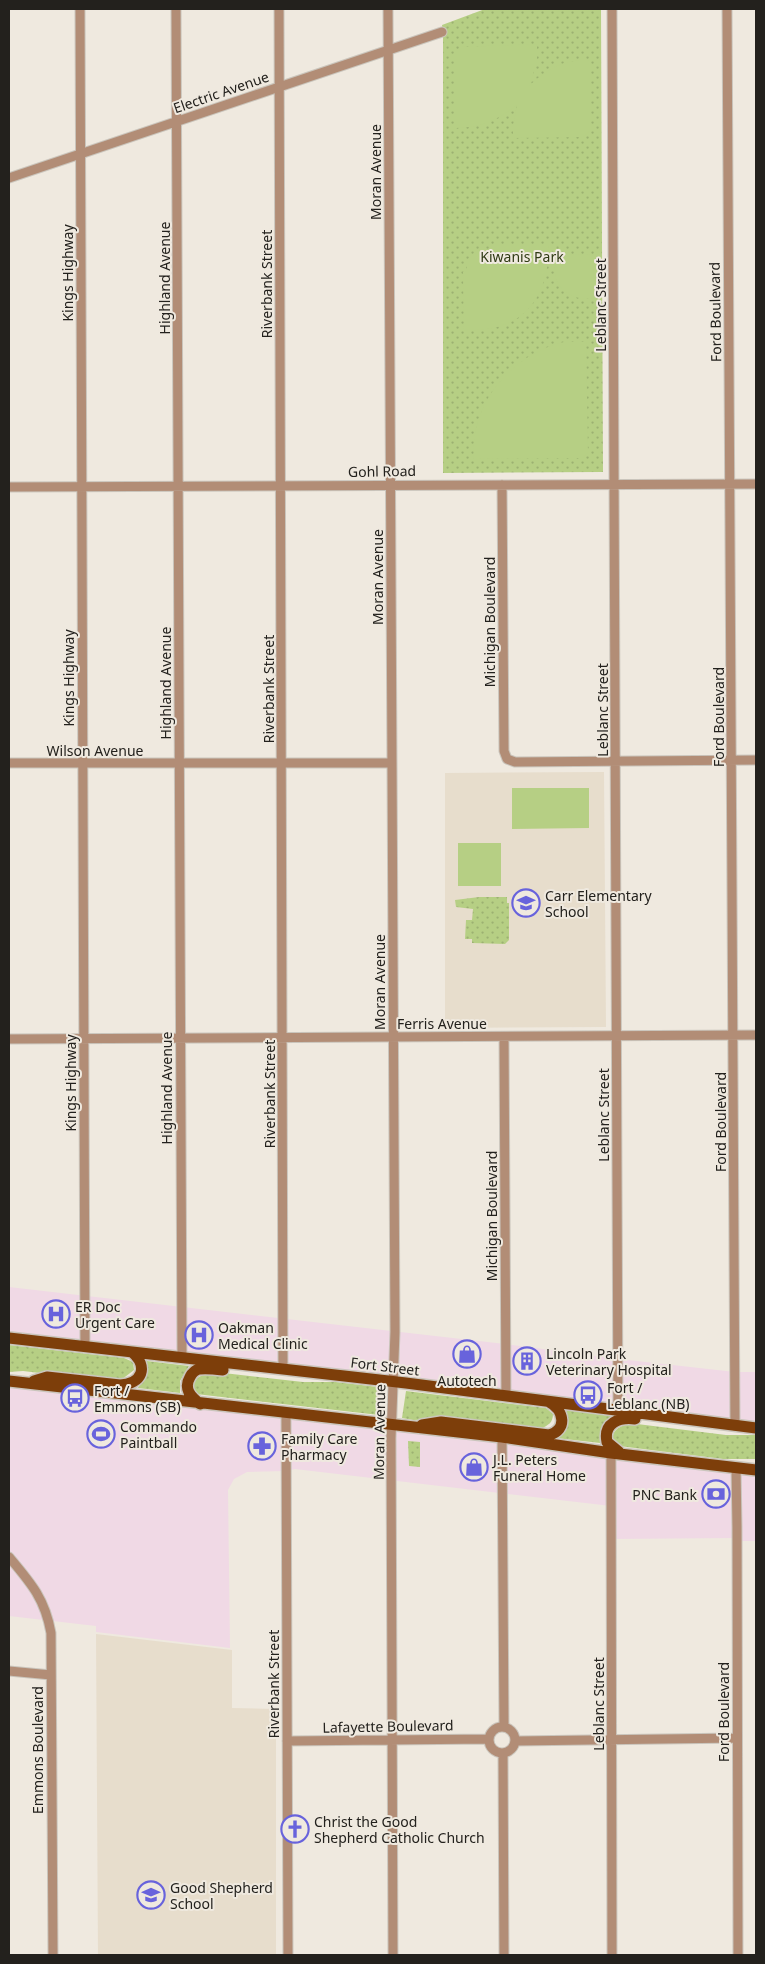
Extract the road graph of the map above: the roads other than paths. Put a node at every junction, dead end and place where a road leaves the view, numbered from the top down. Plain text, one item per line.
1 (80, 9) edge
2 (176, 9) edge
3 (279, 9) edge
4 (388, 9) edge
5 (612, 9) edge
6 (727, 9) edge
7 (442, 32) dead end
8 (388, 50) junction
9 (279, 86) junction
10 (177, 121) junction
11 (80, 154) junction
12 (9, 178) edge
13 (730, 483) junction
14 (614, 484) junction
15 (756, 484) edge
16 (280, 485) junction
17 (390, 485) junction
18 (502, 485) junction
19 (82, 486) junction
20 (178, 486) junction
21 (9, 487) edge
22 (732, 760) junction
23 (756, 760) edge
24 (616, 761) junction
25 (282, 762) junction
26 (9, 763) edge
27 (179, 763) junction
28 (391, 763) junction
29 (82, 764) junction
30 (733, 1035) junction
31 (756, 1035) edge
32 (283, 1037) junction
33 (393, 1037) junction
34 (504, 1037) junction
35 (617, 1037) junction
36 (84, 1038) junction
37 (180, 1038) junction
38 (9, 1039) edge
39 (9, 1338) edge
40 (85, 1347) junction
41 (132, 1352) junction
42 (182, 1358) junction
43 (283, 1369) junction
44 (296, 1371) junction
45 (9, 1381) edge
46 (394, 1382) junction
47 (28, 1383) junction
48 (506, 1396) junction
49 (189, 1398) junction
50 (547, 1401) junction
51 (618, 1411) junction
52 (286, 1414) junction
53 (392, 1426) junction
54 (735, 1426) junction
55 (411, 1428) junction
56 (756, 1428) edge
57 (502, 1437) junction
58 (611, 1453) junction
59 (626, 1455) junction
60 (756, 1462) edge
61 (705, 1464) junction
62 (736, 1468) junction
63 (756, 1470) edge
64 (9, 1557) edge
65 (9, 1671) edge
66 (51, 1675) junction
67 (504, 1726) junction
68 (737, 1738) junction
69 (489, 1739) junction
70 (392, 1740) junction
71 (612, 1740) junction
72 (287, 1741) junction
73 (516, 1741) junction
74 (503, 1753) junction
75 (53, 1955) edge
76 (288, 1955) edge
77 (394, 1955) edge
78 (504, 1955) edge
79 (612, 1955) edge
80 (738, 1955) edge

1 - 11 street, Kings Highway
2 - 10 street, Highland Avenue
3 - 9 street, Riverbank Street
4 - 8 street, Moran Avenue
5 - 14 street, Leblanc Street
6 - 13 street, Ford Boulevard
7 - 8 street, Electric Avenue
8 - 9 street, Electric Avenue
8 - 17 street, Moran Avenue
9 - 10 street, Electric Avenue
9 - 16 street, Riverbank Street
10 - 11 street, Electric Avenue
10 - 20 street, Highland Avenue
11 - 12 street, Electric Avenue
11 - 19 street, Kings Highway
13 - 14 street, Gohl Road
13 - 15 street, Gohl Road
13 - 22 street, Ford Boulevard
14 - 18 street, Gohl Road
14 - 24 street, Leblanc Street
16 - 17 street, Gohl Road
16 - 20 street, Gohl Road
16 - 25 street, Riverbank Street
17 - 18 street, Gohl Road
17 - 28 street, Moran Avenue
18 - 24 street, Michigan Boulevard
19 - 20 street, Gohl Road
19 - 21 street, Gohl Road
19 - 29 street, Kings Highway
20 - 27 street, Highland Avenue
22 - 23 street
22 - 24 street
22 - 30 street, Ford Boulevard
24 - 35 street, Leblanc Street
25 - 27 street, Wilson Avenue
25 - 28 street, Wilson Avenue
25 - 32 street, Riverbank Street
26 - 29 street, Wilson Avenue
27 - 29 street, Wilson Avenue
27 - 37 street, Highland Avenue
28 - 33 street, Moran Avenue
29 - 36 street, Kings Highway
30 - 31 street, Ferris Avenue
30 - 35 street, Ferris Avenue
30 - 54 street, Ford Boulevard
32 - 33 street, Ferris Avenue
32 - 37 street, Ferris Avenue
32 - 43 street, Riverbank Street
33 - 34 street, Ferris Avenue
33 - 46 street, Moran Avenue
34 - 35 street, Ferris Avenue
34 - 48 street, Michigan Boulevard
35 - 51 street, Leblanc Street
36 - 37 street, Ferris Avenue
36 - 38 street, Ferris Avenue
36 - 40 street, Kings Highway
37 - 42 street, Highland Avenue
39 - 40 main road, Fort Street
40 - 41 main road, Fort Street
41 - 42 main road, Fort Street
41 - 47 main road
42 - 43 main road, Fort Street
43 - 44 main road, Fort Street
44 - 46 main road, Fort Street
44 - 49 main road
45 - 47 main road
46 - 48 main road, Fort Street
46 - 53 street, Moran Avenue
47 - 49 main road
48 - 50 main road, Fort Street
49 - 52 main road
50 - 51 main road, Fort Street
50 - 55 main road
51 - 54 main road, Fort Street
52 - 53 main road
52 - 72 street, Riverbank Street
53 - 55 main road
53 - 70 street, Moran Avenue
54 - 56 main road, Fort Street
54 - 59 main road
55 - 57 main road
57 - 58 main road
57 - 67 street
58 - 59 main road
58 - 71 street, Leblanc Street
59 - 61 main road
60 - 61 main road
61 - 62 main road
62 - 63 main road
62 - 68 street, Ford Boulevard
64 - 66 street, Emmons Boulevard
65 - 66 street
66 - 75 street, Emmons Boulevard
67 - 69 street
67 - 73 street
68 - 71 street
68 - 80 street, Ford Boulevard
69 - 70 street, Lafayette Boulevard
69 - 74 street
70 - 72 street, Lafayette Boulevard
70 - 77 street, Moran Avenue
71 - 73 street
71 - 79 street, Leblanc Street
72 - 76 street, Riverbank Street
73 - 74 street
74 - 78 street

